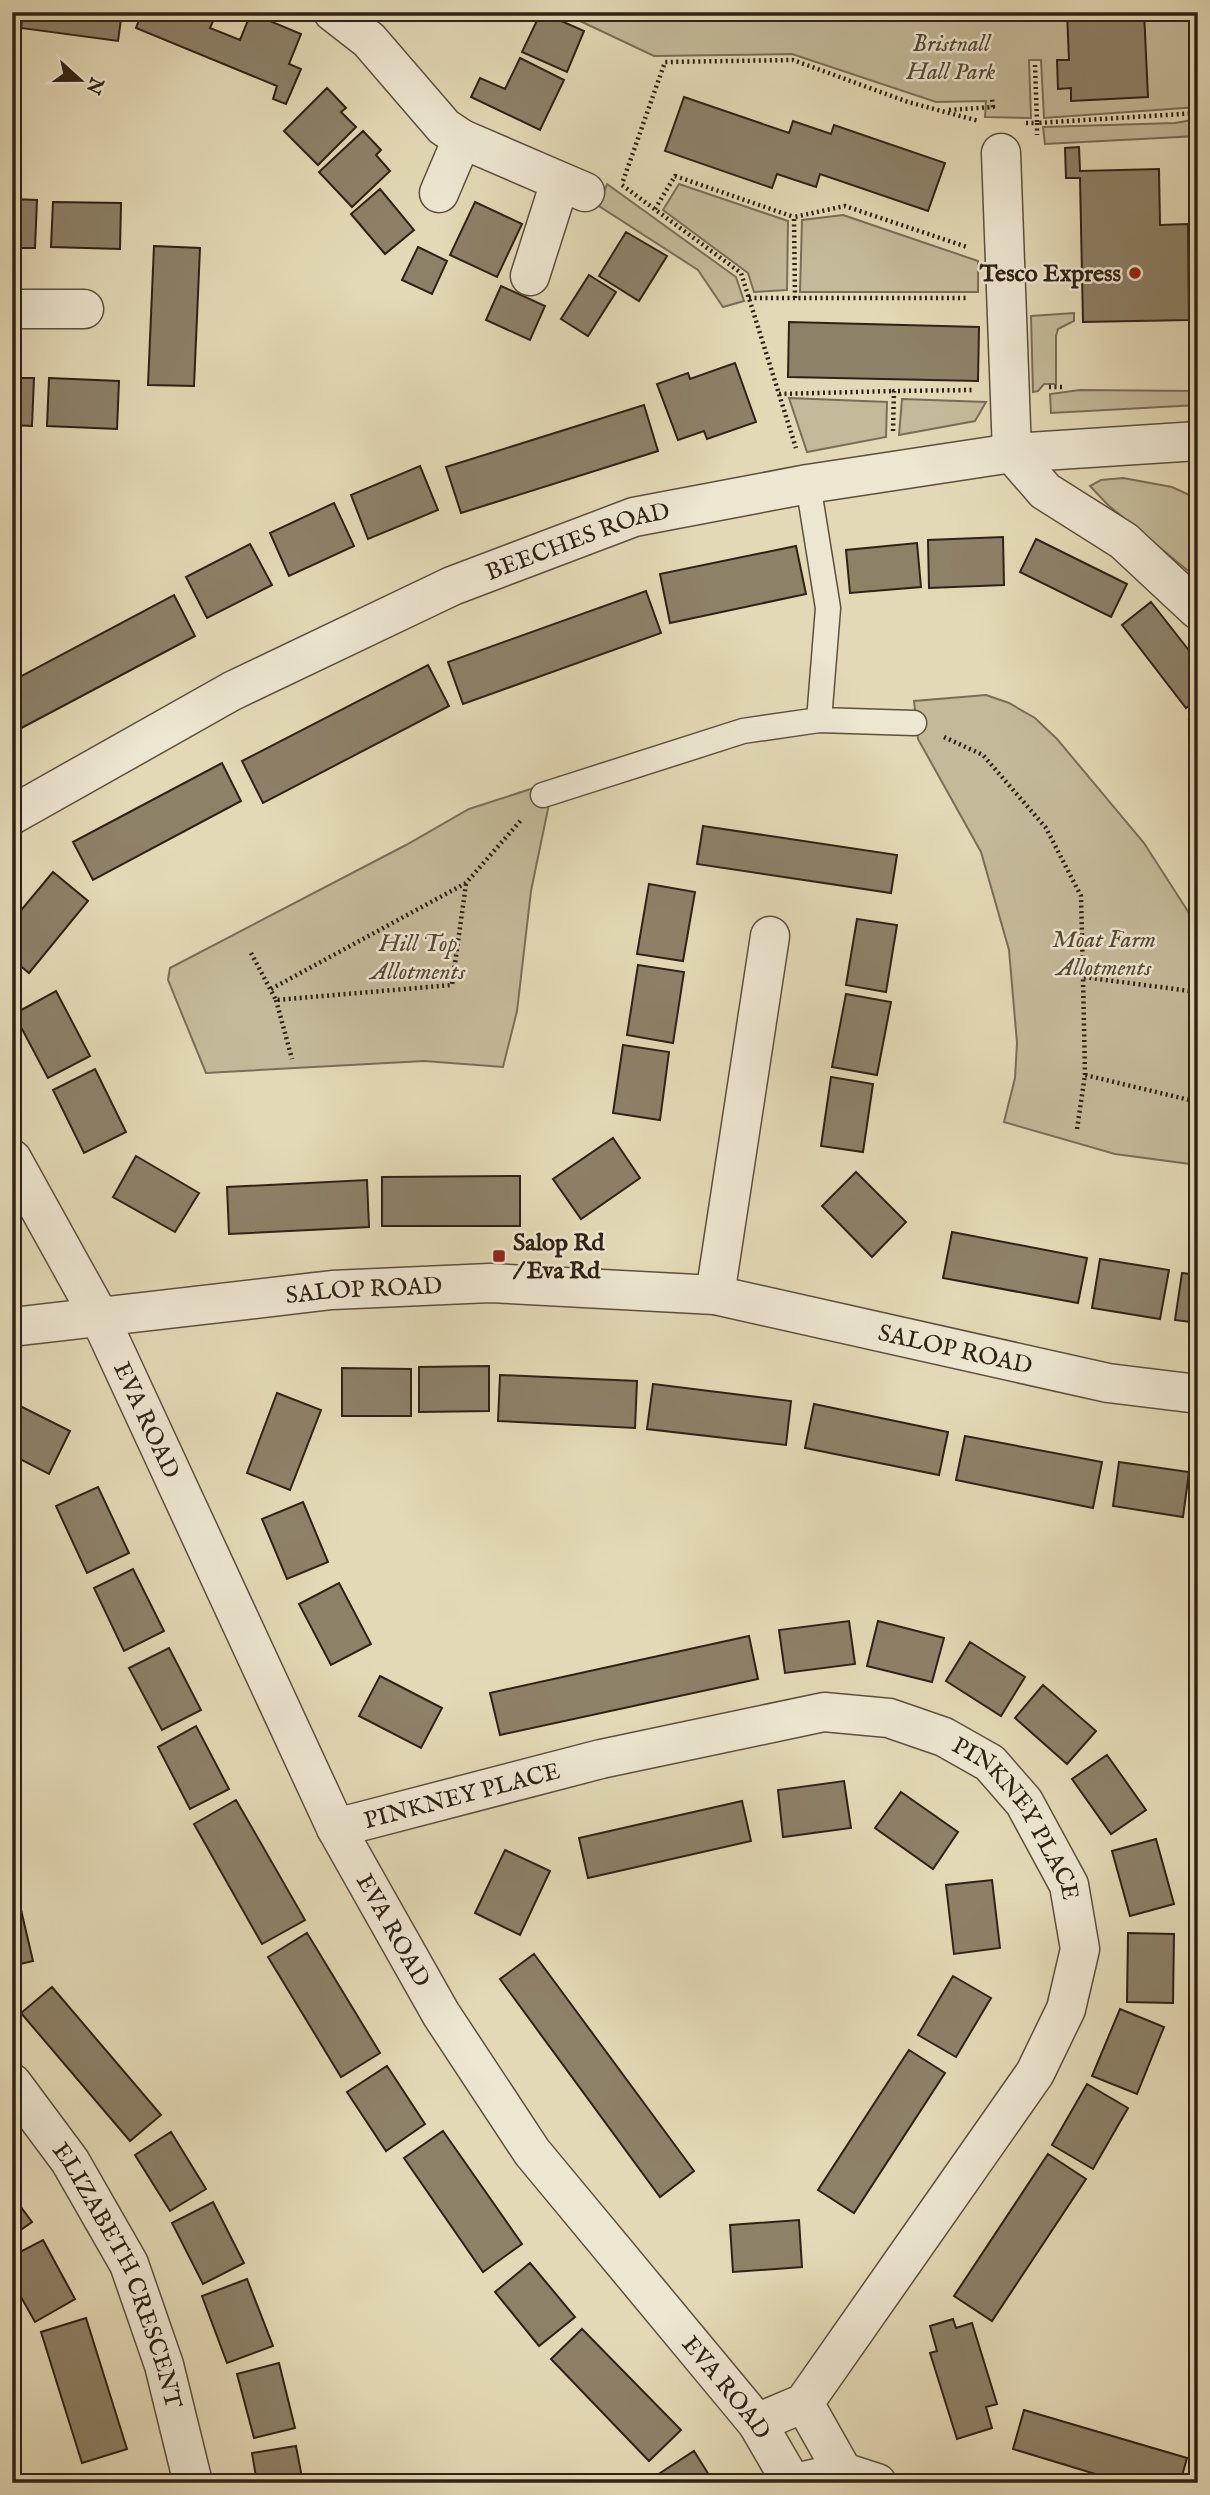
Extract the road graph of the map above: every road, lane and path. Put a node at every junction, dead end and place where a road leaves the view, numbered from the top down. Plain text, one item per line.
1 (333, 12) edge
2 (1035, 65) dead end
3 (992, 99) dead end
4 (946, 110) junction
5 (1198, 113) edge
6 (1023, 123) dead end
7 (1037, 123) junction
8 (462, 139) junction
9 (1007, 140) junction
10 (589, 186) junction
11 (439, 193) dead end
12 (655, 209) junction
13 (794, 217) junction
14 (971, 248) dead end
15 (530, 276) dead end
16 (749, 298) junction
17 (795, 298) junction
18 (975, 298) dead end
19 (12, 309) edge
20 (85, 309) dead end
21 (981, 390) dead end
22 (894, 391) junction
23 (779, 394) junction
24 (892, 439) dead end
25 (1198, 441) edge
26 (1012, 453) junction
27 (808, 484) junction
28 (1198, 610) edge
29 (819, 720) junction
30 (914, 723) joint
31 (543, 795) joint
32 (12, 814) edge
33 (466, 883) junction
34 (770, 936) dead end
35 (251, 953) dead end
36 (1083, 977) junction
37 (271, 989) junction
38 (1198, 992) edge
39 (276, 1000) junction
40 (292, 1059) dead end
41 (1085, 1075) junction
42 (1198, 1102) edge
43 (1077, 1129) dead end
44 (12, 1159) edge
45 (715, 1295) junction
46 (99, 1316) junction
47 (12, 1327) edge
48 (1198, 1394) edge
49 (336, 1828) junction
50 (12, 2083) edge
51 (804, 2403) junction
52 (757, 2423) junction
53 (860, 2477) edge
54 (193, 2483) edge
55 (794, 2483) edge

1 - 8 street
2 - 7 path
3 - 4 path
4 - 9 path
4 - 10 path
5 - 7 path
6 - 7 path
7 - 9 path
8 - 10 street
8 - 11 street
9 - 26 street
10 - 12 path
10 - 15 street
12 - 13 path
12 - 16 path
13 - 14 path
13 - 17 path
16 - 17 path
16 - 23 path
17 - 18 path
19 - 20 street
21 - 22 path
22 - 23 path
22 - 24 path
23 - 27 path
25 - 26 street, BEECHES ROAD
26 - 27 street, BEECHES ROAD
26 - 28 street
27 - 29 lane
27 - 32 street, BEECHES ROAD
29 - 30 lane
29 - 31 lane
30 - 36 path
31 - 33 path
33 - 37 path
33 - 39 path
34 - 45 street
35 - 37 path
36 - 38 path
36 - 41 path
37 - 39 path
39 - 40 path
41 - 42 path
41 - 43 path
44 - 46 street, EVA ROAD
45 - 46 street, SALOP ROAD
45 - 48 street, SALOP ROAD
46 - 47 street, SALOP ROAD
46 - 49 street, EVA ROAD
49 - 51 street, PINKNEY PLACE
49 - 52 street, EVA ROAD
50 - 54 street, ELIZABETH CRESCENT
51 - 52 street
51 - 53 street
52 - 55 street, EVA ROAD
53 - 55 street

